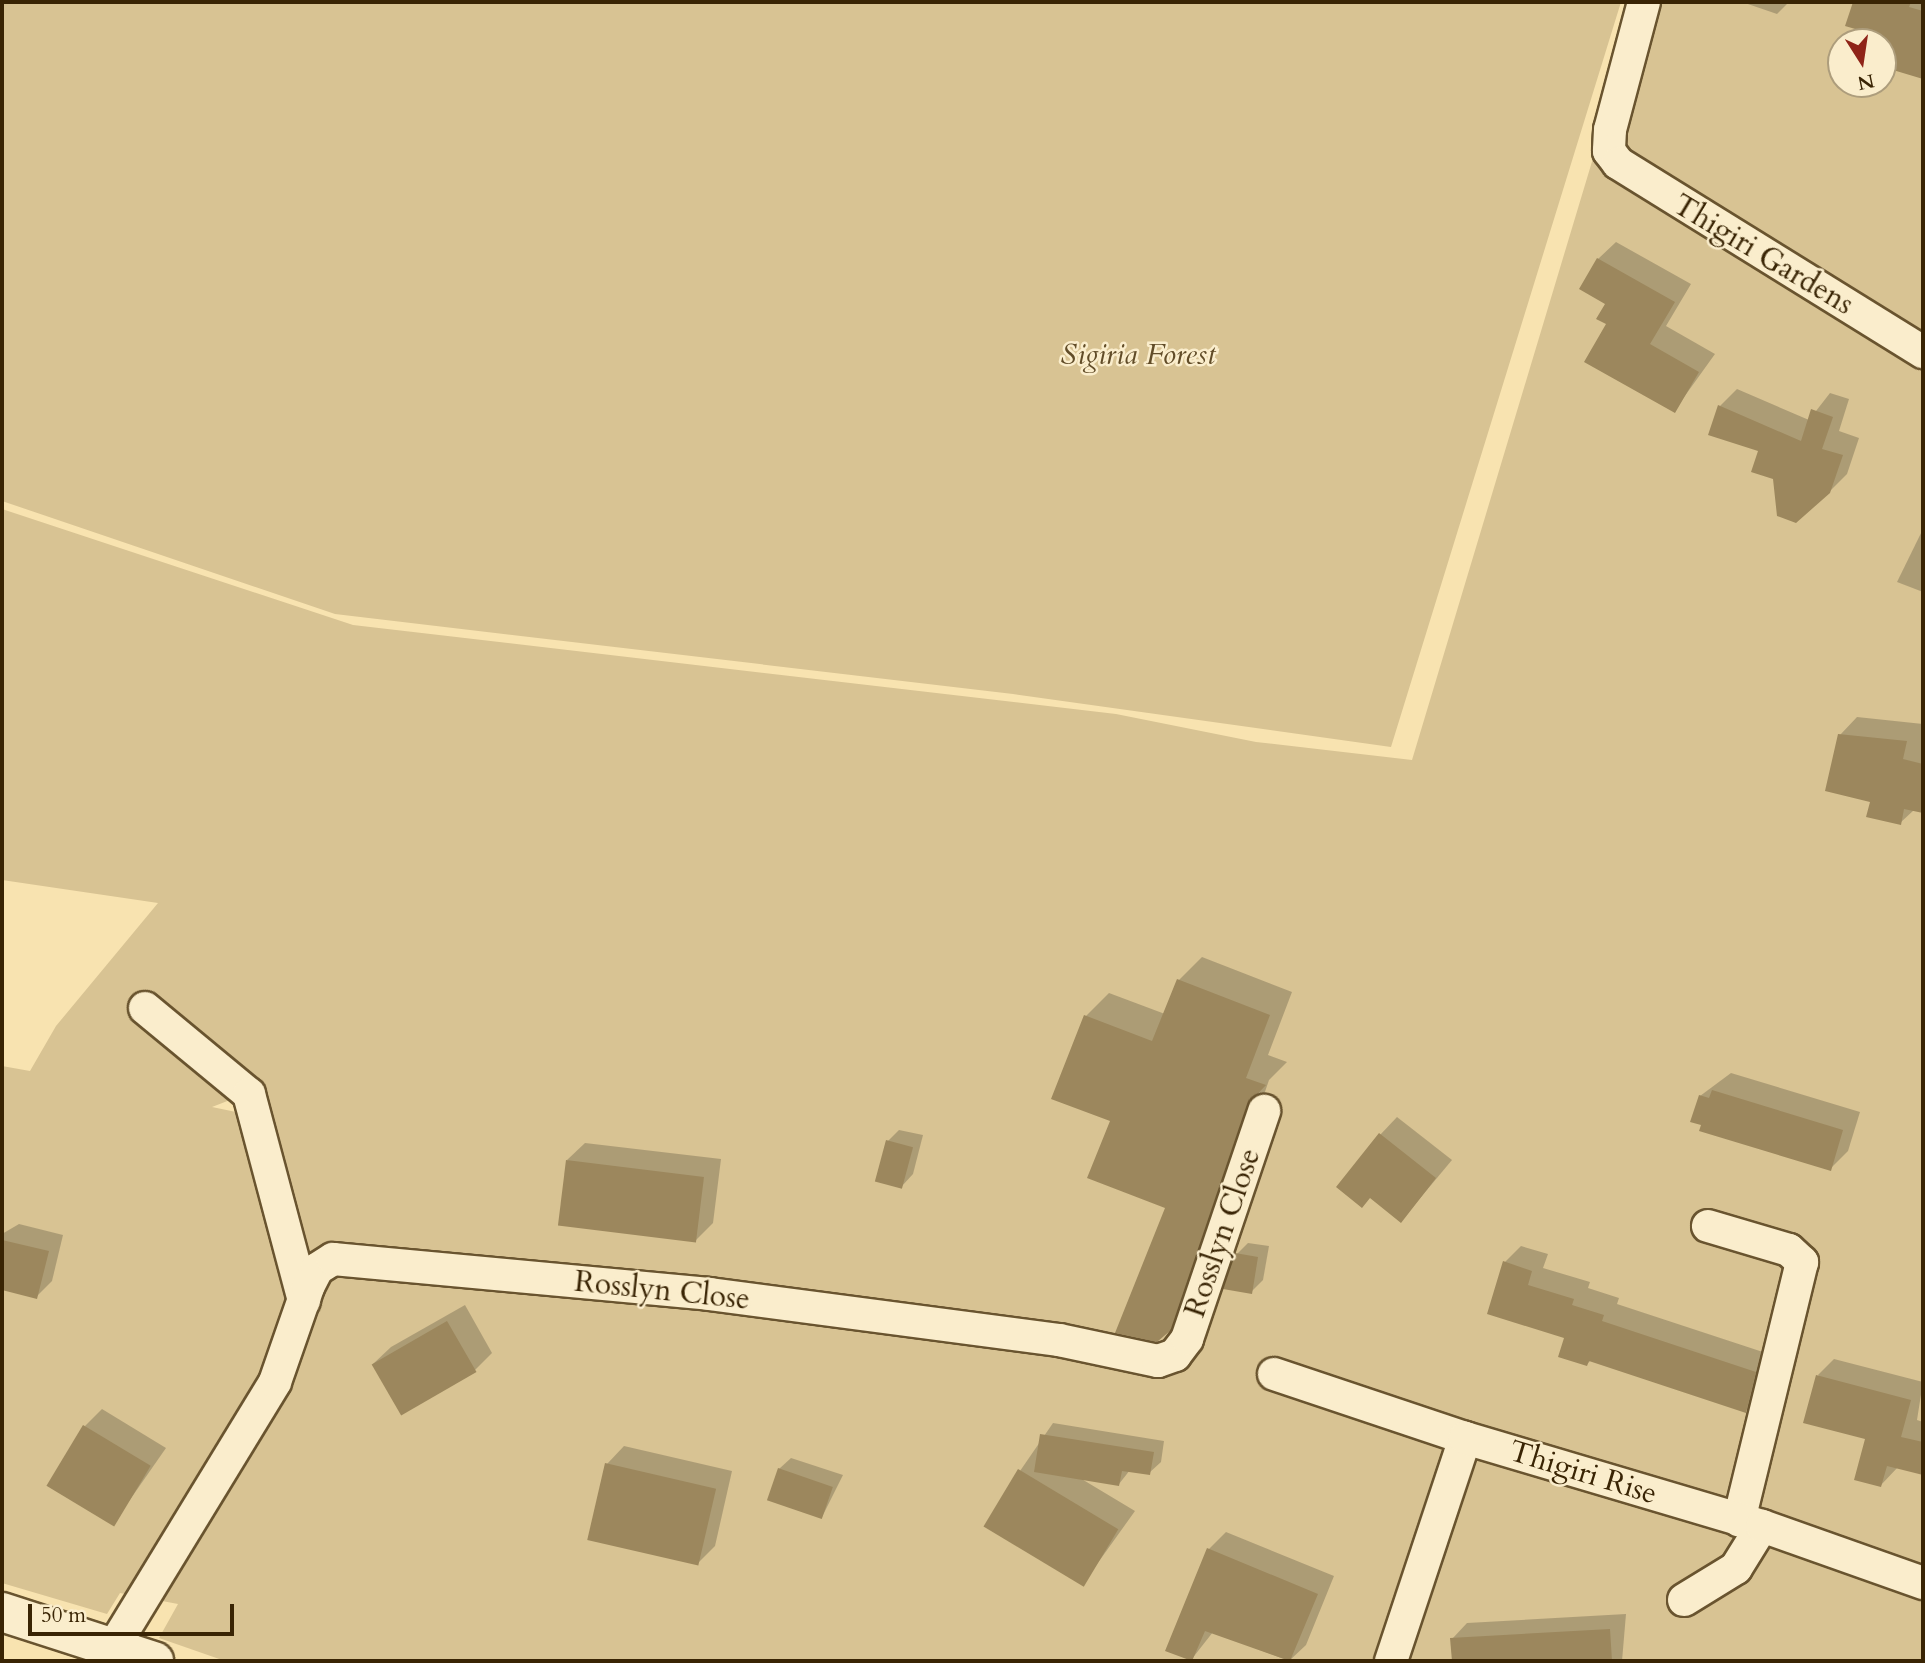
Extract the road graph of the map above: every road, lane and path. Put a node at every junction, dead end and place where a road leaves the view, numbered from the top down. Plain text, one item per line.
1 (1644, 2) edge
2 (1923, 352) edge
3 (145, 1008) dead end
4 (1264, 1111) dead end
5 (1707, 1226) dead end
6 (304, 1301) junction
7 (1274, 1374) dead end
8 (1465, 1438) junction
9 (1751, 1523) junction
10 (1923, 1583) edge
11 (1684, 1600) dead end
12 (2, 1612) edge
13 (114, 1646) junction
14 (153, 1661) edge
15 (1391, 1661) edge

1 - 2 street, Thigiri Gardens
3 - 6 street
4 - 6 street, Rosslyn Close
5 - 9 street
6 - 13 street, Rosslyn Close
7 - 8 street
8 - 9 street, Thigiri Rise
8 - 15 street
9 - 10 street, Thigiri Rise
9 - 11 street
12 - 13 main road
13 - 14 main road

